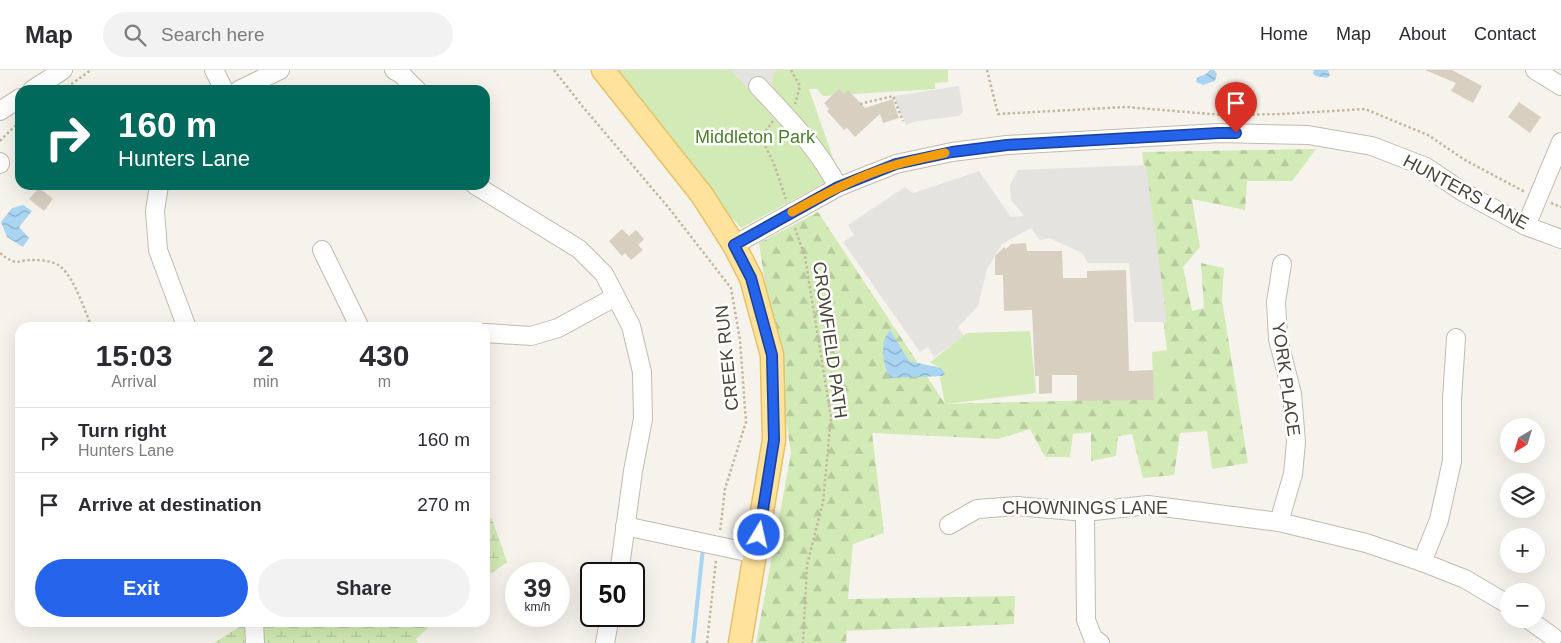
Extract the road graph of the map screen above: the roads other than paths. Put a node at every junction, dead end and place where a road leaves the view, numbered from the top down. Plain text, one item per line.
1 (63, 70) edge
2 (214, 70) edge
3 (280, 70) edge
4 (394, 70) edge
5 (603, 70) edge
6 (1535, 70) edge
7 (40, 85) edge
8 (222, 85) edge
9 (249, 85) edge
10 (412, 85) edge
11 (758, 86) dead end
12 (1561, 86) edge
13 (15, 101) edge
14 (0, 111) edge
15 (1561, 142) edge
16 (838, 187) junction
17 (158, 190) edge
18 (483, 190) edge
19 (1526, 226) junction
20 (1559, 234) edge
21 (734, 245) junction
22 (322, 250) dead end
23 (1282, 264) dead end
24 (615, 296) junction
25 (185, 322) edge
26 (357, 322) edge
27 (490, 333) edge
28 (1456, 338) dead end
29 (1084, 512) junction
30 (1280, 522) junction
31 (949, 525) dead end
32 (626, 526) junction
33 (756, 554) junction
34 (621, 562) edge
35 (1422, 562) junction
36 (1500, 600) edge
37 (254, 627) edge
38 (608, 627) edge
39 (1543, 628) edge
40 (1554, 635) edge
41 (1093, 642) edge
42 (255, 643) edge
43 (604, 643) edge
44 (740, 643) edge

1 - 7 street
2 - 8 street
3 - 9 street
4 - 10 street
5 - 21 main road
6 - 12 street
11 - 16 street
13 - 14 street
15 - 19 street
16 - 19 street, HUNTERS LANE
16 - 21 street, HUNTERS LANE
17 - 25 street
18 - 24 street
19 - 20 street, HUNTERS LANE
21 - 33 main road
22 - 26 street
23 - 30 street, YORK PLACE
24 - 27 street
24 - 32 street
28 - 35 street
29 - 30 street, CHOWNINGS LANE
29 - 31 street, CHOWNINGS LANE
29 - 41 street
30 - 35 street, CHOWNINGS LANE
32 - 33 street
32 - 34 street
33 - 44 main road
35 - 36 street, CHOWNINGS LANE
37 - 42 street
38 - 43 street
39 - 40 street

